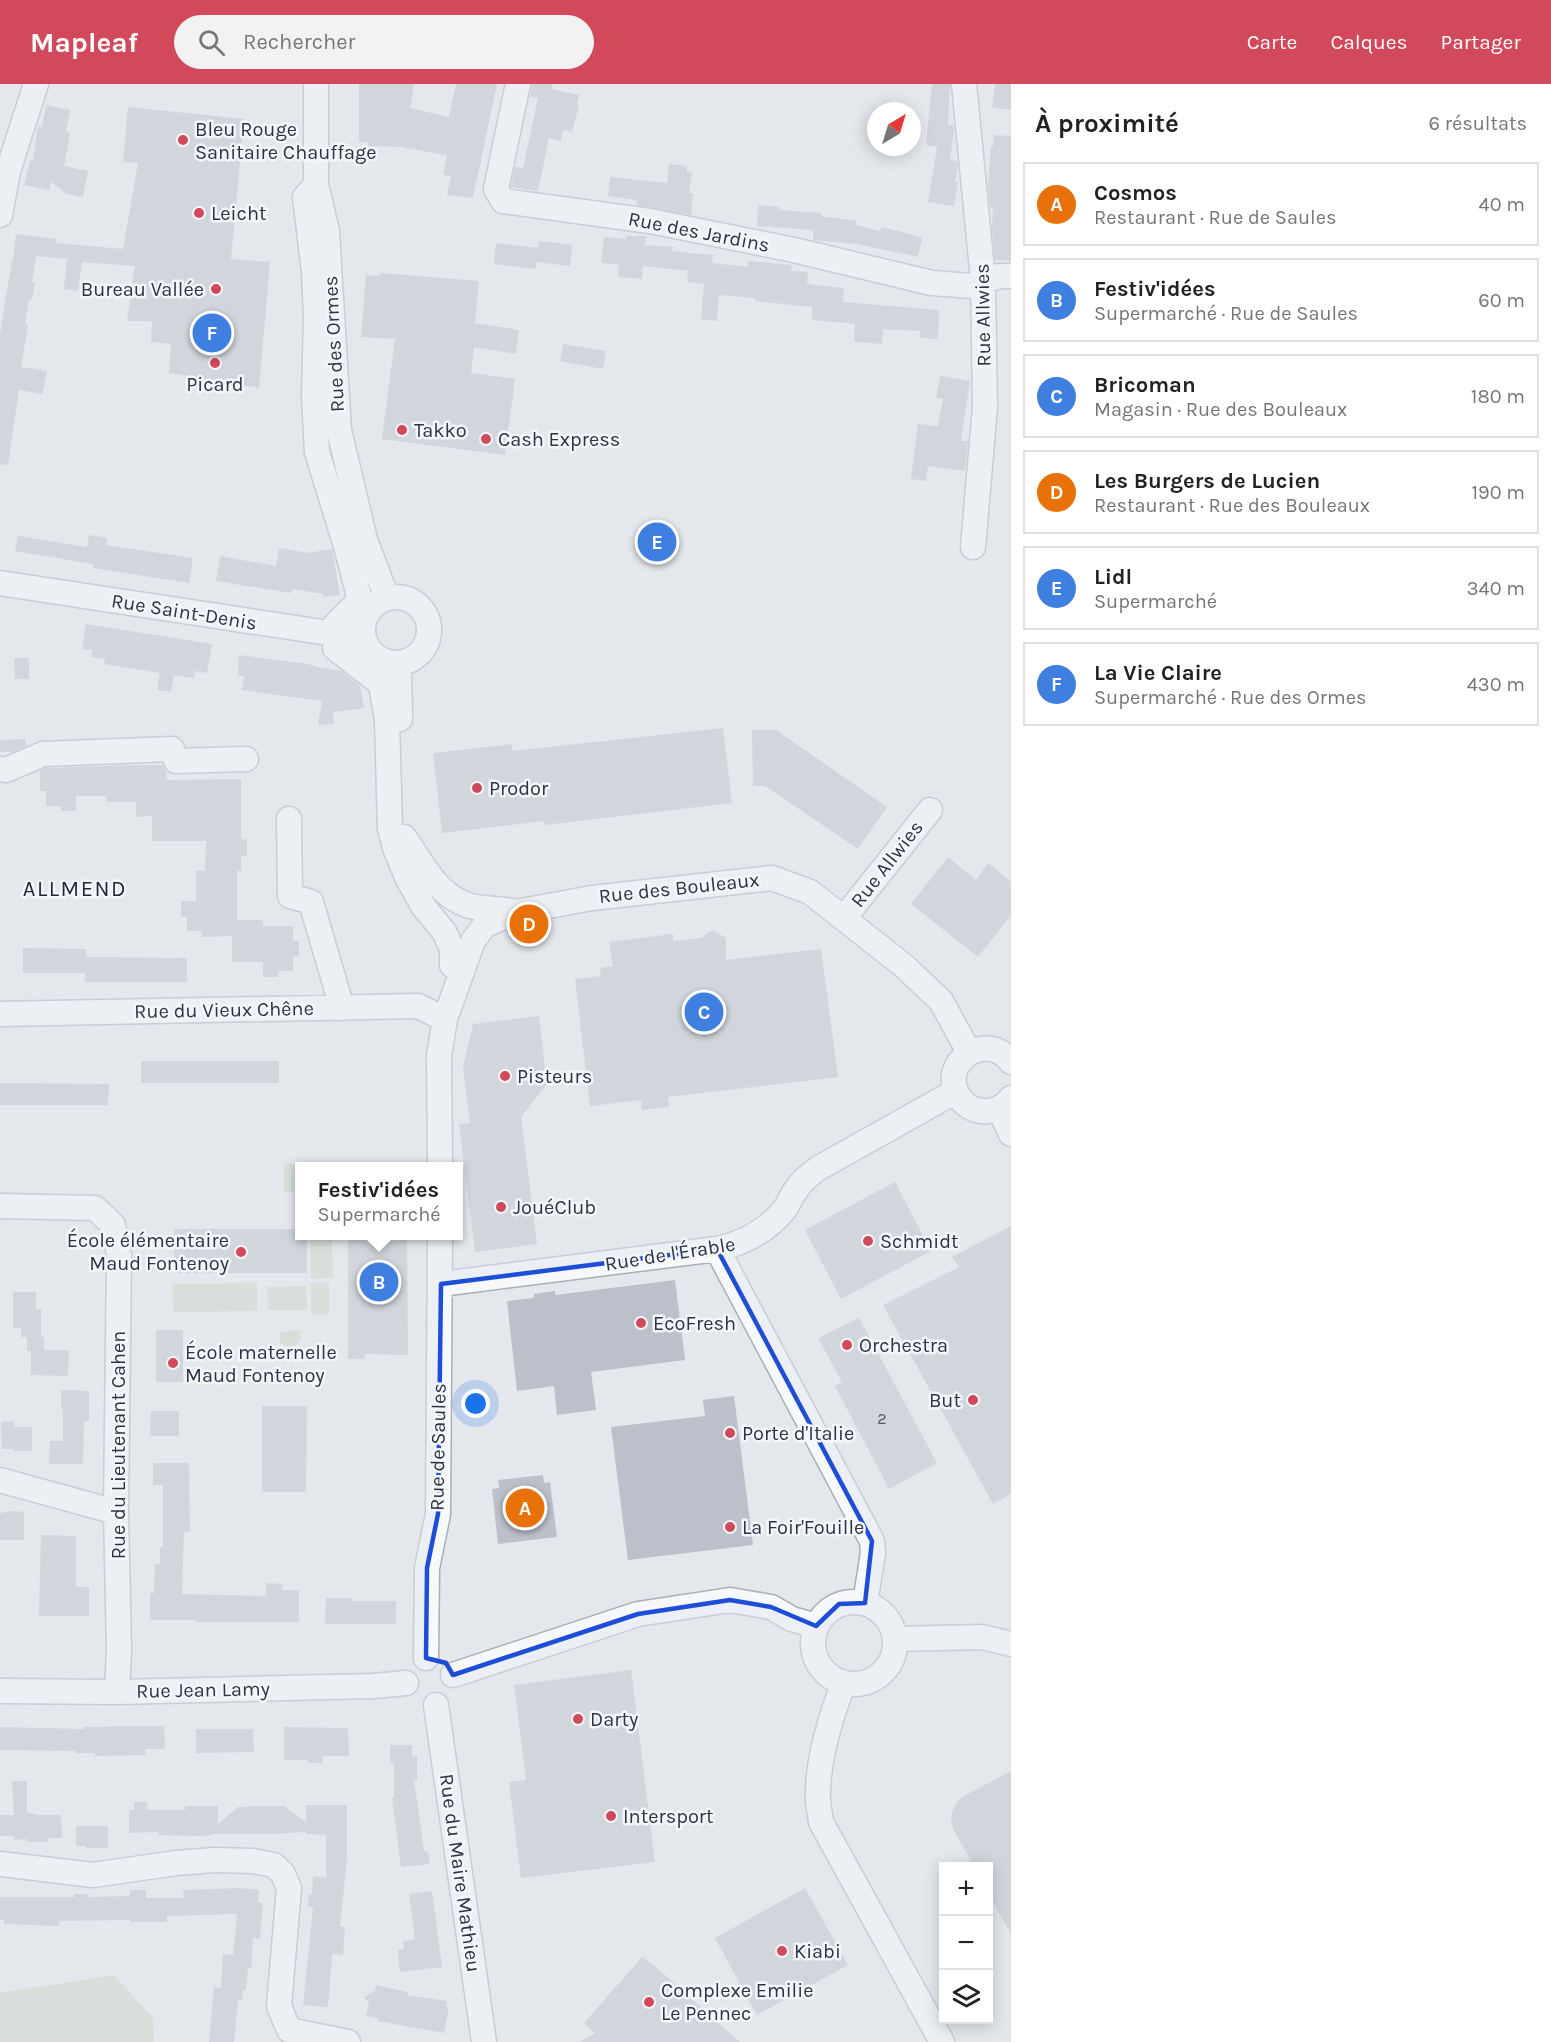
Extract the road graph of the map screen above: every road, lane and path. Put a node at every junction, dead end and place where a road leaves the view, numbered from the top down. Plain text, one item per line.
1 (36, 84) edge
2 (316, 84) edge
3 (518, 84) edge
4 (964, 84) edge
5 (316, 185) junction
6 (0, 215) edge
7 (1011, 276) edge
8 (983, 280) junction
9 (973, 547) dead end
10 (0, 583) edge
11 (387, 598) junction
12 (340, 635) junction
13 (366, 644) junction
14 (399, 664) junction
15 (246, 759) dead end
16 (0, 769) edge
17 (930, 810) dead end
18 (289, 819) dead end
19 (404, 837) junction
20 (467, 904) junction
21 (516, 912) junction
22 (844, 918) junction
23 (473, 941) junction
24 (452, 965) dead end
25 (342, 1008) junction
26 (0, 1014) edge
27 (445, 1019) junction
28 (969, 1052) junction
29 (1011, 1062) edge
30 (956, 1091) junction
31 (1005, 1103) edge
32 (1011, 1134) edge
33 (440, 1162) edge
34 (0, 1206) edge
35 (440, 1240) edge
36 (717, 1250) junction
37 (441, 1284) junction
38 (0, 1480) edge
39 (116, 1512) junction
40 (865, 1603) junction
41 (816, 1626) junction
42 (895, 1639) junction
43 (1011, 1644) edge
44 (426, 1658) junction
45 (453, 1675) junction
46 (406, 1683) junction
47 (844, 1683) junction
48 (0, 1691) edge
49 (117, 1692) junction
50 (436, 1705) junction
51 (0, 1864) edge
52 (348, 2042) edge
53 (484, 2042) edge
54 (942, 2042) edge

1 - 6 street
2 - 5 street, Rue des Ormes
3 - 8 street, Rue des Jardins
4 - 8 street, Rue Allwies
5 - 11 street, Rue des Ormes
5 - 12 street
7 - 8 street, Rue des Jardins
8 - 9 street, Rue Allwies
10 - 12 street, Rue Saint-Denis
11 - 13 street
11 - 14 street
12 - 13 street, Rue Saint-Denis
12 - 24 street
13 - 14 street
14 - 19 street
15 - 16 street
17 - 22 street, Rue Allwies
18 - 25 street
19 - 20 street
19 - 23 street
20 - 21 street
20 - 23 street
21 - 22 street, Rue des Bouleaux
21 - 23 street, Rue des Bouleaux
22 - 28 street, Rue des Bouleaux
23 - 27 street
25 - 26 street, Rue du Vieux Chêne
25 - 27 street, Rue du Vieux Chêne
27 - 33 street
28 - 29 street
28 - 30 street
30 - 31 street
30 - 36 street, Rue de l'Érable
31 - 32 street
34 - 39 street, Rue du Lieutenant Cahen
35 - 37 street, Rue de Saules
36 - 37 street, Rue de l'Érable
36 - 40 street
37 - 44 street, Rue de Saules
38 - 39 street
39 - 49 street, Rue du Lieutenant Cahen
40 - 41 street
40 - 42 street
41 - 45 street
41 - 47 street
42 - 43 street
42 - 47 street
44 - 45 street
44 - 46 street
45 - 50 street
46 - 49 street, Rue Jean Lamy
46 - 50 street
47 - 54 street
48 - 49 street, Rue Jean Lamy
50 - 53 street, Rue du Maire Mathieu
51 - 52 street

